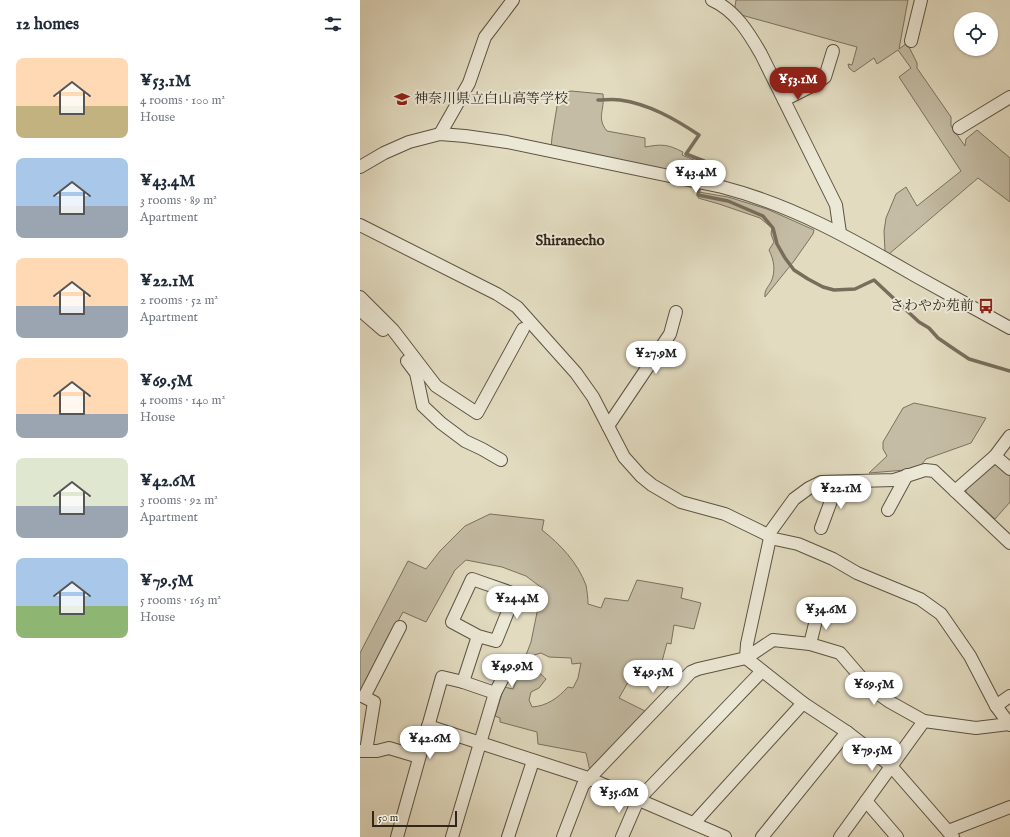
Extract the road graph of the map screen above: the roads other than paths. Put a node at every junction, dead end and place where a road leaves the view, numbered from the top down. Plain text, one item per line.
1 (512, 0) edge
2 (921, 0) edge
3 (717, 1) edge
4 (911, 40) dead end
5 (833, 51) dead end
6 (1010, 97) edge
7 (784, 100) junction
8 (959, 128) dead end
9 (440, 134) junction
10 (360, 167) edge
11 (360, 225) edge
12 (840, 233) junction
13 (360, 298) edge
14 (360, 310) edge
15 (676, 312) dead end
16 (523, 328) dead end
17 (1010, 328) edge
18 (608, 426) junction
19 (1010, 436) edge
20 (995, 456) junction
21 (500, 460) dead end
22 (1010, 469) edge
23 (907, 475) junction
24 (838, 482) junction
25 (955, 491) junction
26 (888, 510) dead end
27 (820, 528) dead end
28 (769, 537) junction
29 (1010, 543) edge
30 (818, 612) dead end
31 (400, 627) dead end
32 (478, 636) junction
33 (810, 644) junction
34 (746, 658) junction
35 (507, 670) dead end
36 (762, 671) junction
37 (463, 682) junction
38 (495, 693) junction
39 (1010, 696) edge
40 (803, 703) junction
41 (996, 706) junction
42 (924, 721) junction
43 (1010, 725) edge
44 (428, 726) junction
45 (847, 732) junction
46 (480, 744) junction
47 (363, 751) edge
48 (419, 757) junction
49 (533, 761) junction
50 (891, 766) junction
51 (588, 778) junction
52 (638, 800) junction
53 (866, 801) junction
54 (1010, 807) edge
55 (694, 823) junction
56 (951, 834) edge
57 (397, 837) edge
58 (452, 837) edge
59 (508, 837) edge
60 (563, 837) edge
61 (622, 837) edge
62 (725, 837) edge
63 (762, 837) edge
64 (840, 837) edge
65 (897, 837) edge

1 - 9 street
2 - 4 street
3 - 7 street
5 - 7 street
6 - 8 street
7 - 12 street
9 - 10 street
9 - 12 street
11 - 18 street
12 - 17 street
13 - 16 street
14 - 21 street
15 - 18 street
18 - 28 street
19 - 20 street
20 - 22 street
20 - 25 street
23 - 24 street
23 - 25 street
23 - 26 street
24 - 27 street
24 - 28 street
25 - 29 street
28 - 34 street
28 - 41 street
30 - 33 street
31 - 47 street
32 - 32 street
32 - 37 street
33 - 34 street
33 - 42 street
34 - 36 street
34 - 51 street
35 - 38 street
36 - 40 street
36 - 52 street
37 - 38 street
37 - 44 street
38 - 46 street
39 - 41 street
40 - 45 street
40 - 55 street
41 - 43 street
42 - 43 street
42 - 50 street
44 - 46 street
44 - 48 street
45 - 50 street
45 - 63 street
46 - 49 street
46 - 58 street
47 - 48 street
48 - 57 street
49 - 51 street
49 - 59 street
50 - 53 street
50 - 56 street
51 - 52 street
51 - 60 street
52 - 55 street
52 - 61 street
53 - 64 street
53 - 65 street
54 - 56 street
55 - 62 street

